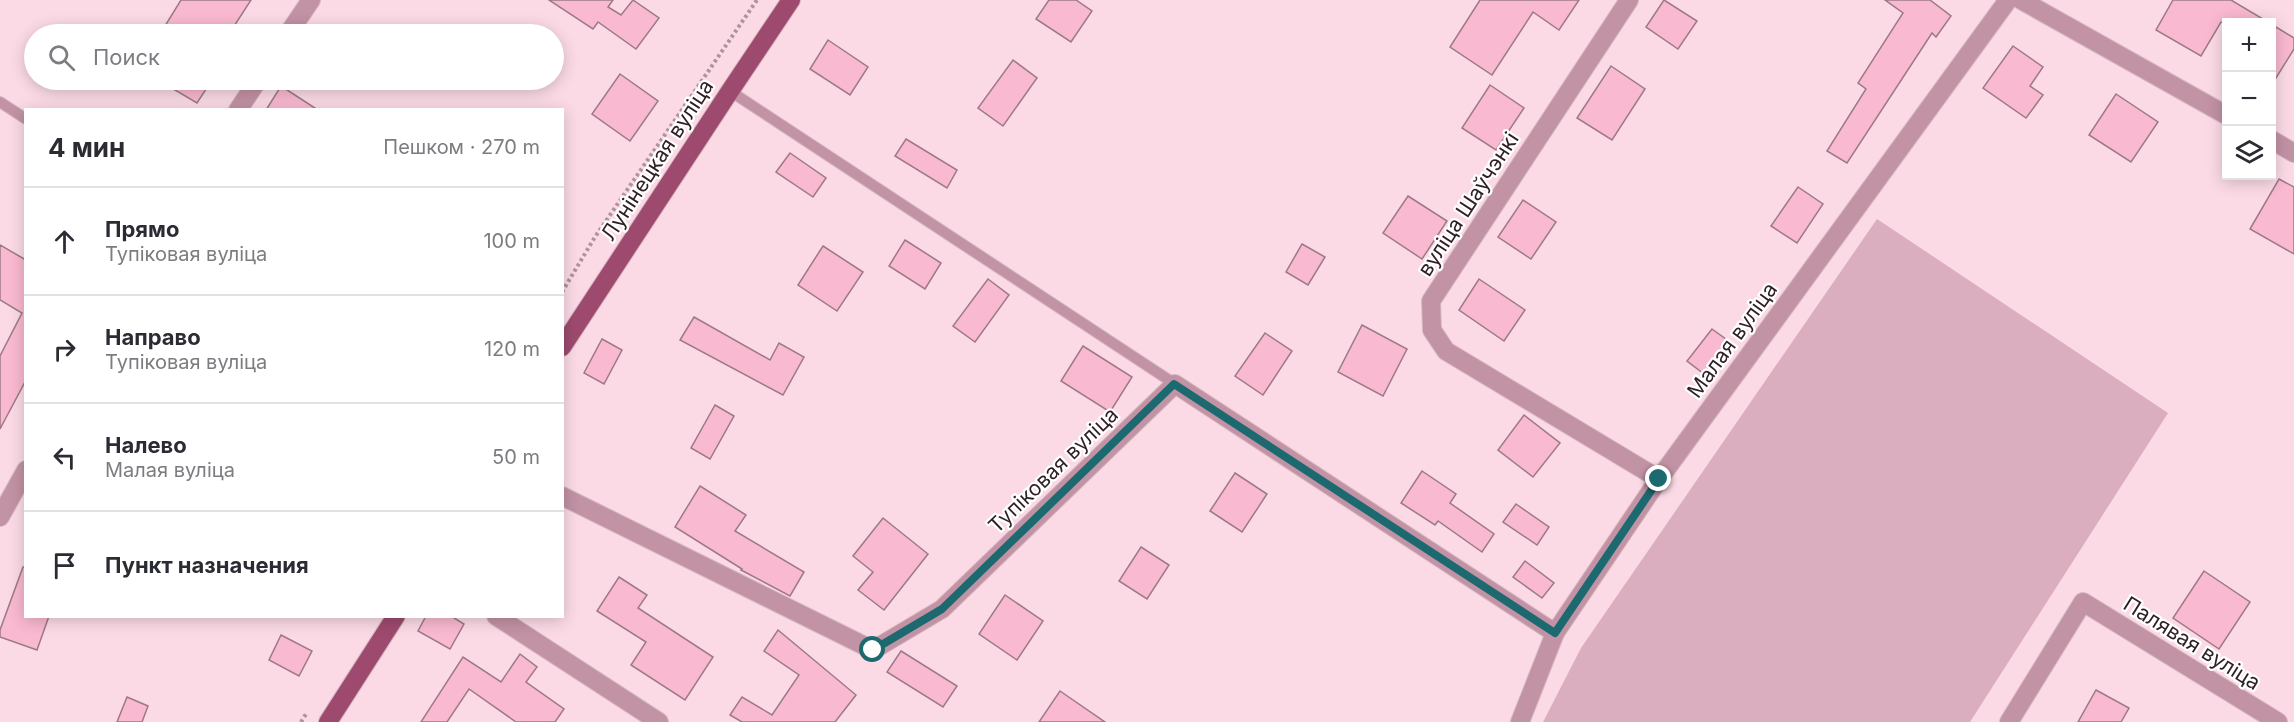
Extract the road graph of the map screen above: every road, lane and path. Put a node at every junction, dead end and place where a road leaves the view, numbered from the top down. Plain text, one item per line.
1 (310, 0) edge
2 (757, 0) edge
3 (791, 0) edge
4 (1629, 0) edge
5 (2008, 0) edge
6 (2021, 0) edge
7 (294, 24) edge
8 (251, 90) edge
9 (730, 91) junction
10 (0, 102) edge
11 (239, 108) edge
12 (2222, 113) edge
13 (24, 118) edge
14 (2276, 143) edge
15 (2294, 153) edge
16 (564, 289) edge
17 (564, 344) edge
18 (1174, 384) junction
19 (24, 474) edge
20 (1659, 479) junction
21 (564, 497) edge
22 (0, 516) edge
23 (395, 618) edge
24 (499, 618) edge
25 (1555, 633) junction
26 (328, 722) edge
27 (659, 722) edge
28 (1520, 722) edge
29 (2009, 722) edge
30 (2278, 722) edge

1 - 7 street
2 - 16 path
3 - 9 main road, Лунінецкая вуліца
4 - 20 street, вуліца Шаўчэнкі
5 - 20 street, Малая вуліца
6 - 12 street
8 - 11 street
9 - 17 main road, Лунінецкая вуліца
9 - 18 lane
10 - 13 lane
14 - 15 street
18 - 21 street, Тупіковая вуліца
18 - 25 street
19 - 22 street
20 - 25 street, Малая вуліца
23 - 26 main road
24 - 27 street
25 - 28 street, Малая вуліца
29 - 30 street, Палявая вуліца

